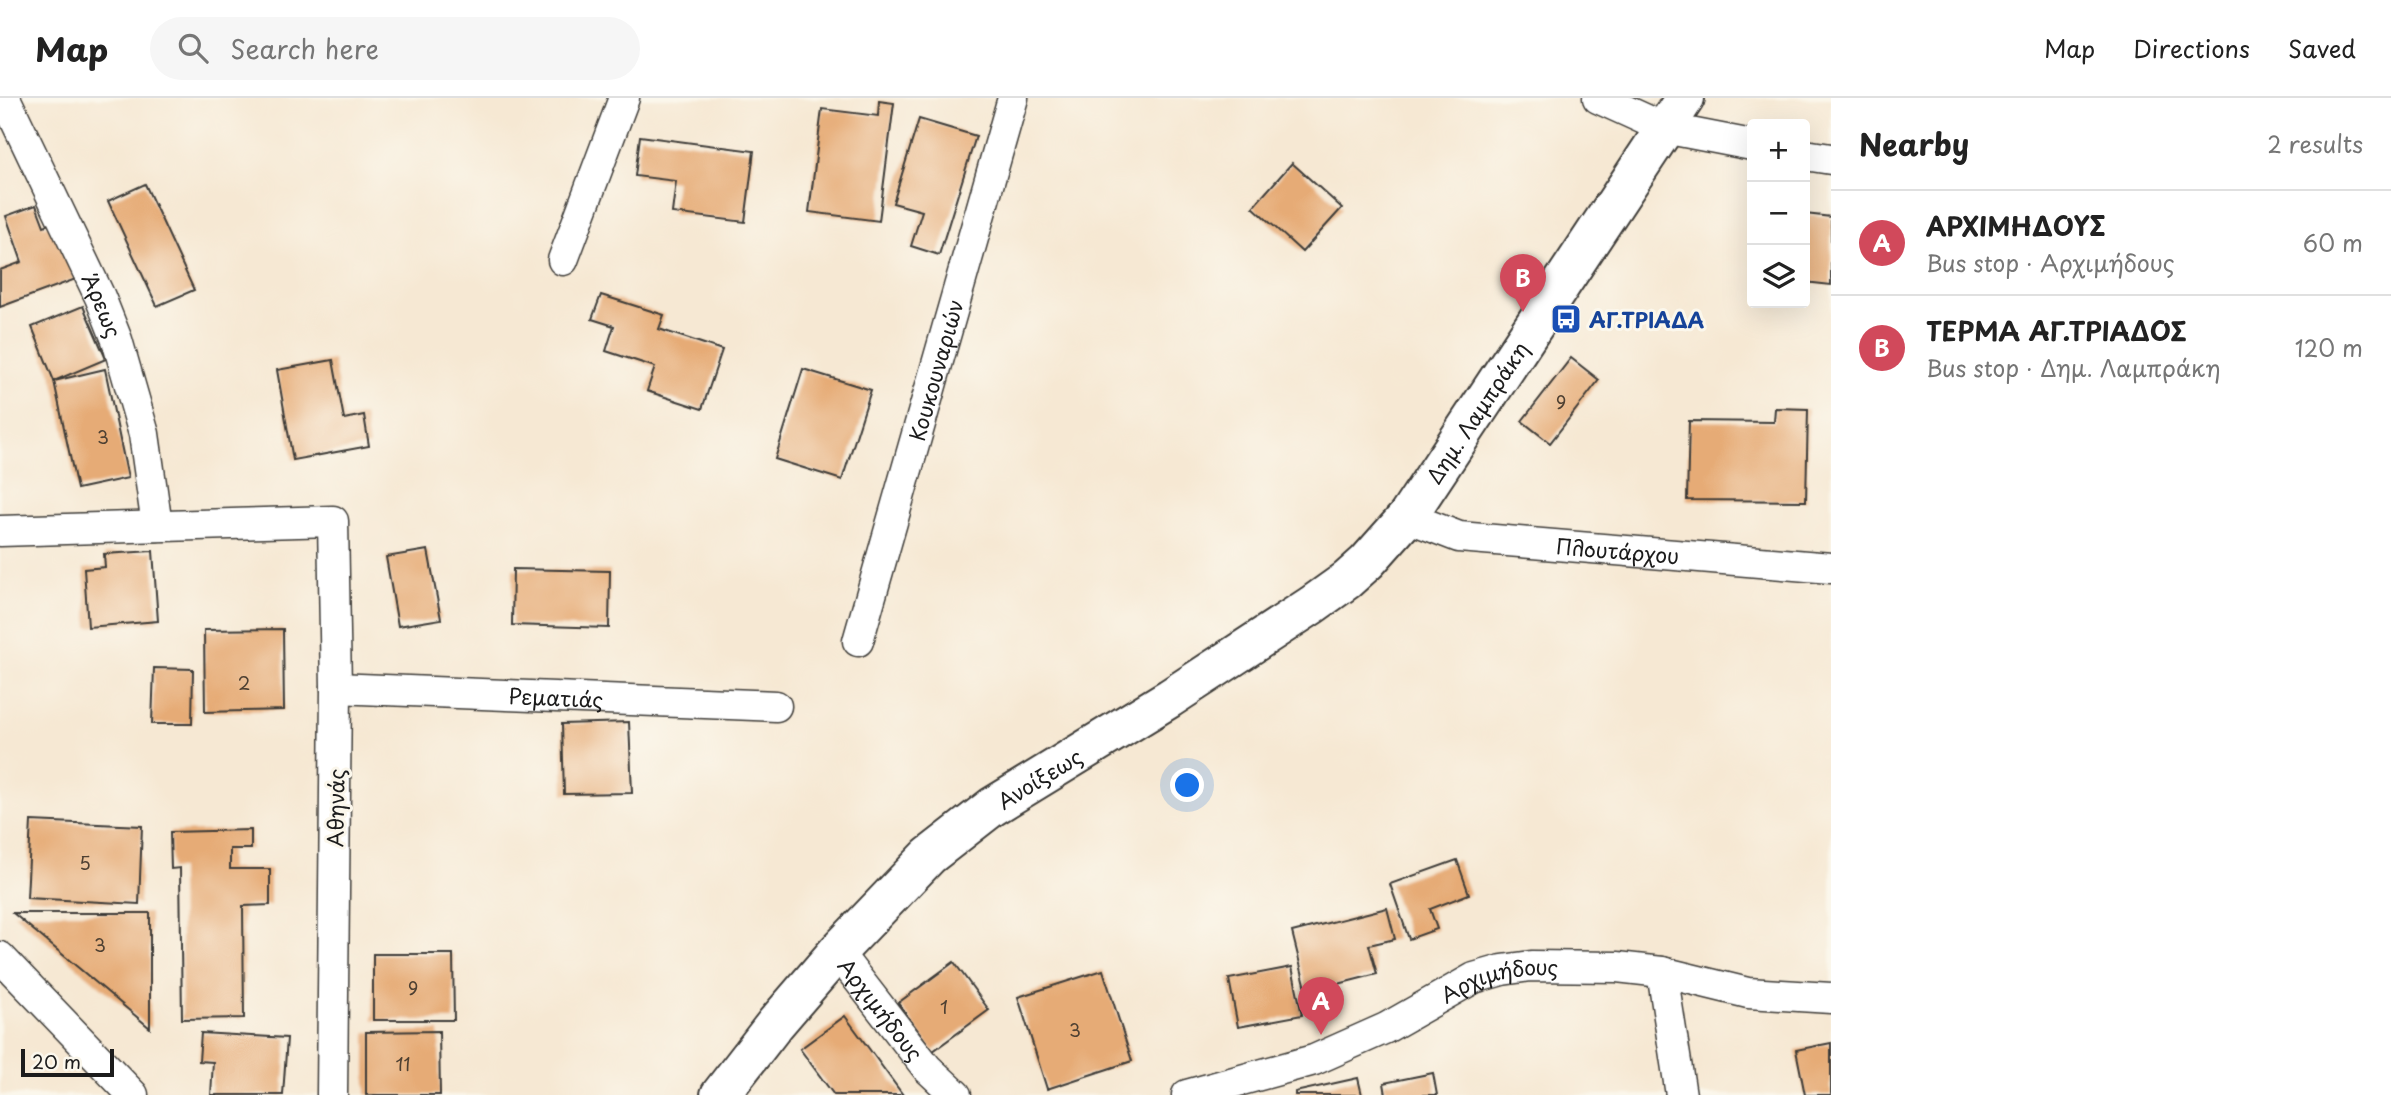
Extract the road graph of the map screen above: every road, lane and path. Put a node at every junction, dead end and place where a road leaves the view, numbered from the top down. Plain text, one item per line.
1 (5, 98) edge
2 (624, 98) edge
3 (1013, 98) edge
4 (1598, 98) edge
5 (1674, 113) edge
6 (1747, 143) edge
7 (1810, 156) edge
8 (1831, 159) edge
9 (563, 260) dead end
10 (1407, 517) junction
11 (157, 526) junction
12 (0, 531) edge
13 (1831, 568) edge
14 (858, 641) dead end
15 (336, 688) junction
16 (776, 706) dead end
17 (836, 952) junction
18 (0, 957) edge
19 (1662, 972) junction
20 (1831, 998) edge
21 (132, 1095) edge
22 (331, 1095) edge
23 (720, 1095) edge
24 (956, 1095) edge
25 (1187, 1095) edge
26 (1681, 1095) edge

1 - 11 street, Άρεως
2 - 9 street
3 - 14 street, Κουκουναριών
4 - 5 street
5 - 6 street
5 - 10 street, Δημ. Λαμπράκη
7 - 8 street
10 - 13 street, Πλουτάρχου
10 - 17 street, Ανοίξεως
11 - 12 street
11 - 15 street, Αθηνάς
15 - 16 street, Ρεματιάς
15 - 22 street, Αθηνάς
17 - 23 street, Ανοίξεως
17 - 24 street, Αρχιμήδους
18 - 21 street
19 - 20 street, Αρχιμήδους
19 - 25 street, Αρχιμήδους
19 - 26 street

